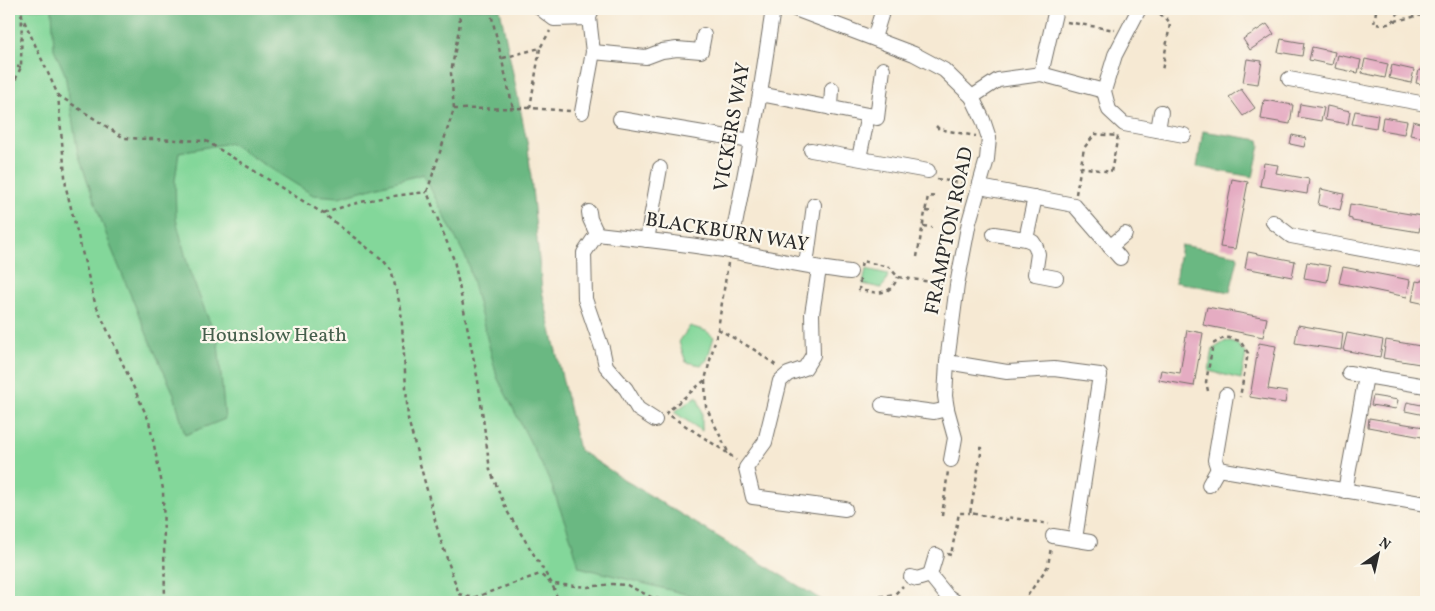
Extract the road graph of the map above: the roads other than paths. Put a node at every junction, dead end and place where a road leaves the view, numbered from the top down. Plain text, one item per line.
1 (540, 9) edge
2 (773, 9) edge
3 (795, 9) edge
4 (882, 9) edge
5 (1139, 9) edge
6 (591, 13) edge
7 (1055, 14) edge
8 (704, 35) dead end
9 (874, 38) junction
10 (593, 52) junction
11 (883, 69) dead end
12 (1041, 74) junction
13 (1289, 79) dead end
14 (832, 89) dead end
15 (1104, 91) junction
16 (760, 94) junction
17 (972, 97) junction
18 (1426, 104) edge
19 (831, 108) junction
20 (582, 112) road end
21 (1161, 112) dead end
22 (868, 115) junction
23 (620, 119) dead end
24 (1158, 130) junction
25 (1184, 136) dead end
26 (751, 141) junction
27 (811, 150) dead end
28 (859, 158) junction
29 (660, 168) dead end
30 (928, 172) road end
31 (980, 187) junction
32 (1035, 197) junction
33 (814, 205) dead end
34 (589, 212) dead end
35 (1273, 222) dead end
36 (597, 234) junction
37 (994, 234) dead end
38 (1125, 234) dead end
39 (1026, 239) junction
40 (647, 240) junction
41 (1110, 246) junction
42 (730, 251) junction
43 (1120, 258) dead end
44 (1426, 261) edge
45 (812, 267) junction
46 (850, 272) dead end
47 (1056, 278) dead end
48 (947, 362) junction
49 (1349, 373) dead end
50 (1366, 376) junction
51 (1424, 386) edge
52 (1233, 396) road end
53 (946, 403) junction
54 (882, 405) dead end
55 (656, 420) dead end
56 (951, 460) road end
57 (1218, 469) junction
58 (1209, 484) dead end
59 (1345, 491) junction
60 (1426, 504) edge
61 (845, 509) dead end
62 (1053, 536) road end
63 (1074, 539) junction
64 (1090, 542) dead end
65 (940, 555) road end
66 (930, 576) junction
67 (911, 577) road end
68 (956, 602) edge

1 - 6 street
2 - 16 street, VICKERS WAY
3 - 9 street, FRAMPTON ROAD
4 - 9 street
5 - 15 street
6 - 10 street
7 - 12 street
8 - 10 street
9 - 17 street, FRAMPTON ROAD
10 - 20 street
11 - 22 street
12 - 15 street
12 - 17 street
13 - 18 street
14 - 19 street
15 - 24 street
16 - 19 street
16 - 26 street, VICKERS WAY
17 - 31 street, FRAMPTON ROAD
19 - 22 street
21 - 24 street
22 - 28 street
23 - 26 street
24 - 25 street
26 - 42 street, VICKERS WAY
27 - 28 street
28 - 30 street
29 - 40 street
31 - 32 street
31 - 48 street, FRAMPTON ROAD
32 - 39 street
32 - 41 street
33 - 45 street
34 - 36 street
35 - 44 street
36 - 40 street, BLACKBURN WAY
36 - 55 street
37 - 39 street
38 - 41 street
39 - 47 street
40 - 42 street, BLACKBURN WAY
41 - 43 street
42 - 45 street, BLACKBURN WAY
45 - 46 street, BLACKBURN WAY
45 - 61 street
48 - 53 street, FRAMPTON ROAD
48 - 63 street
49 - 50 street
50 - 51 street
50 - 59 street
52 - 57 street
53 - 54 street
53 - 56 street, FRAMPTON ROAD
57 - 58 street
57 - 59 street
59 - 60 street
62 - 63 street
63 - 64 street
65 - 66 street
66 - 67 street
66 - 68 street

